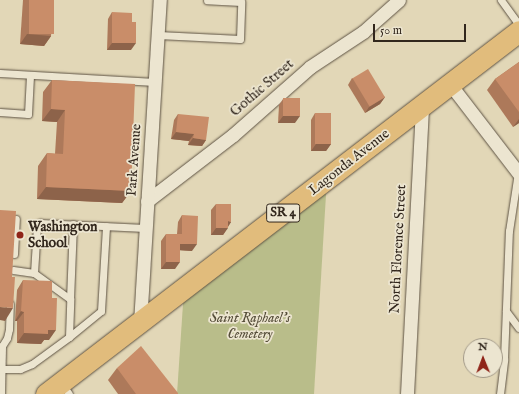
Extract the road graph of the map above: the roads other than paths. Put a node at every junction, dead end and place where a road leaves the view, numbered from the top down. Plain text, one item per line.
1 (160, 0) edge
2 (207, 0) edge
3 (399, 0) edge
4 (501, 0) edge
5 (519, 25) edge
6 (519, 31) edge
7 (158, 35) junction
8 (0, 73) edge
9 (30, 75) junction
10 (155, 82) junction
11 (450, 84) junction
12 (422, 106) junction
13 (0, 112) edge
14 (518, 173) edge
15 (147, 201) junction
16 (16, 219) edge
17 (73, 224) junction
18 (106, 226) junction
19 (145, 228) junction
20 (34, 273) junction
21 (70, 299) junction
22 (11, 300) edge
23 (506, 311) junction
24 (140, 323) junction
25 (519, 328) edge
26 (69, 337) junction
27 (1, 346) edge
28 (2, 369) junction
29 (58, 390) edge
30 (1, 394) edge
31 (407, 394) edge
32 (500, 394) edge

1 - 7 street, Park Avenue
2 - 7 lane
3 - 15 street, Gothic Street
4 - 5 lane
6 - 11 main road, Lagonda Avenue / SR 4
7 - 10 street, Park Avenue
8 - 9 lane
9 - 10 lane
9 - 13 lane
10 - 15 street, Park Avenue
11 - 12 main road, Lagonda Avenue / SR 4
11 - 14 street
12 - 24 main road, Lagonda Avenue / SR 4
12 - 31 street, North Florence Street
14 - 23 lane
15 - 19 street, Park Avenue
16 - 20 lane
17 - 18 lane
17 - 20 lane
17 - 21 lane
18 - 19 lane
18 - 26 lane
19 - 24 street, Park Avenue
20 - 21 lane
21 - 26 lane
22 - 27 lane
23 - 25 lane
23 - 32 lane
24 - 29 main road, Lagonda Avenue / SR 4
26 - 28 lane
27 - 28 lane
28 - 30 lane

